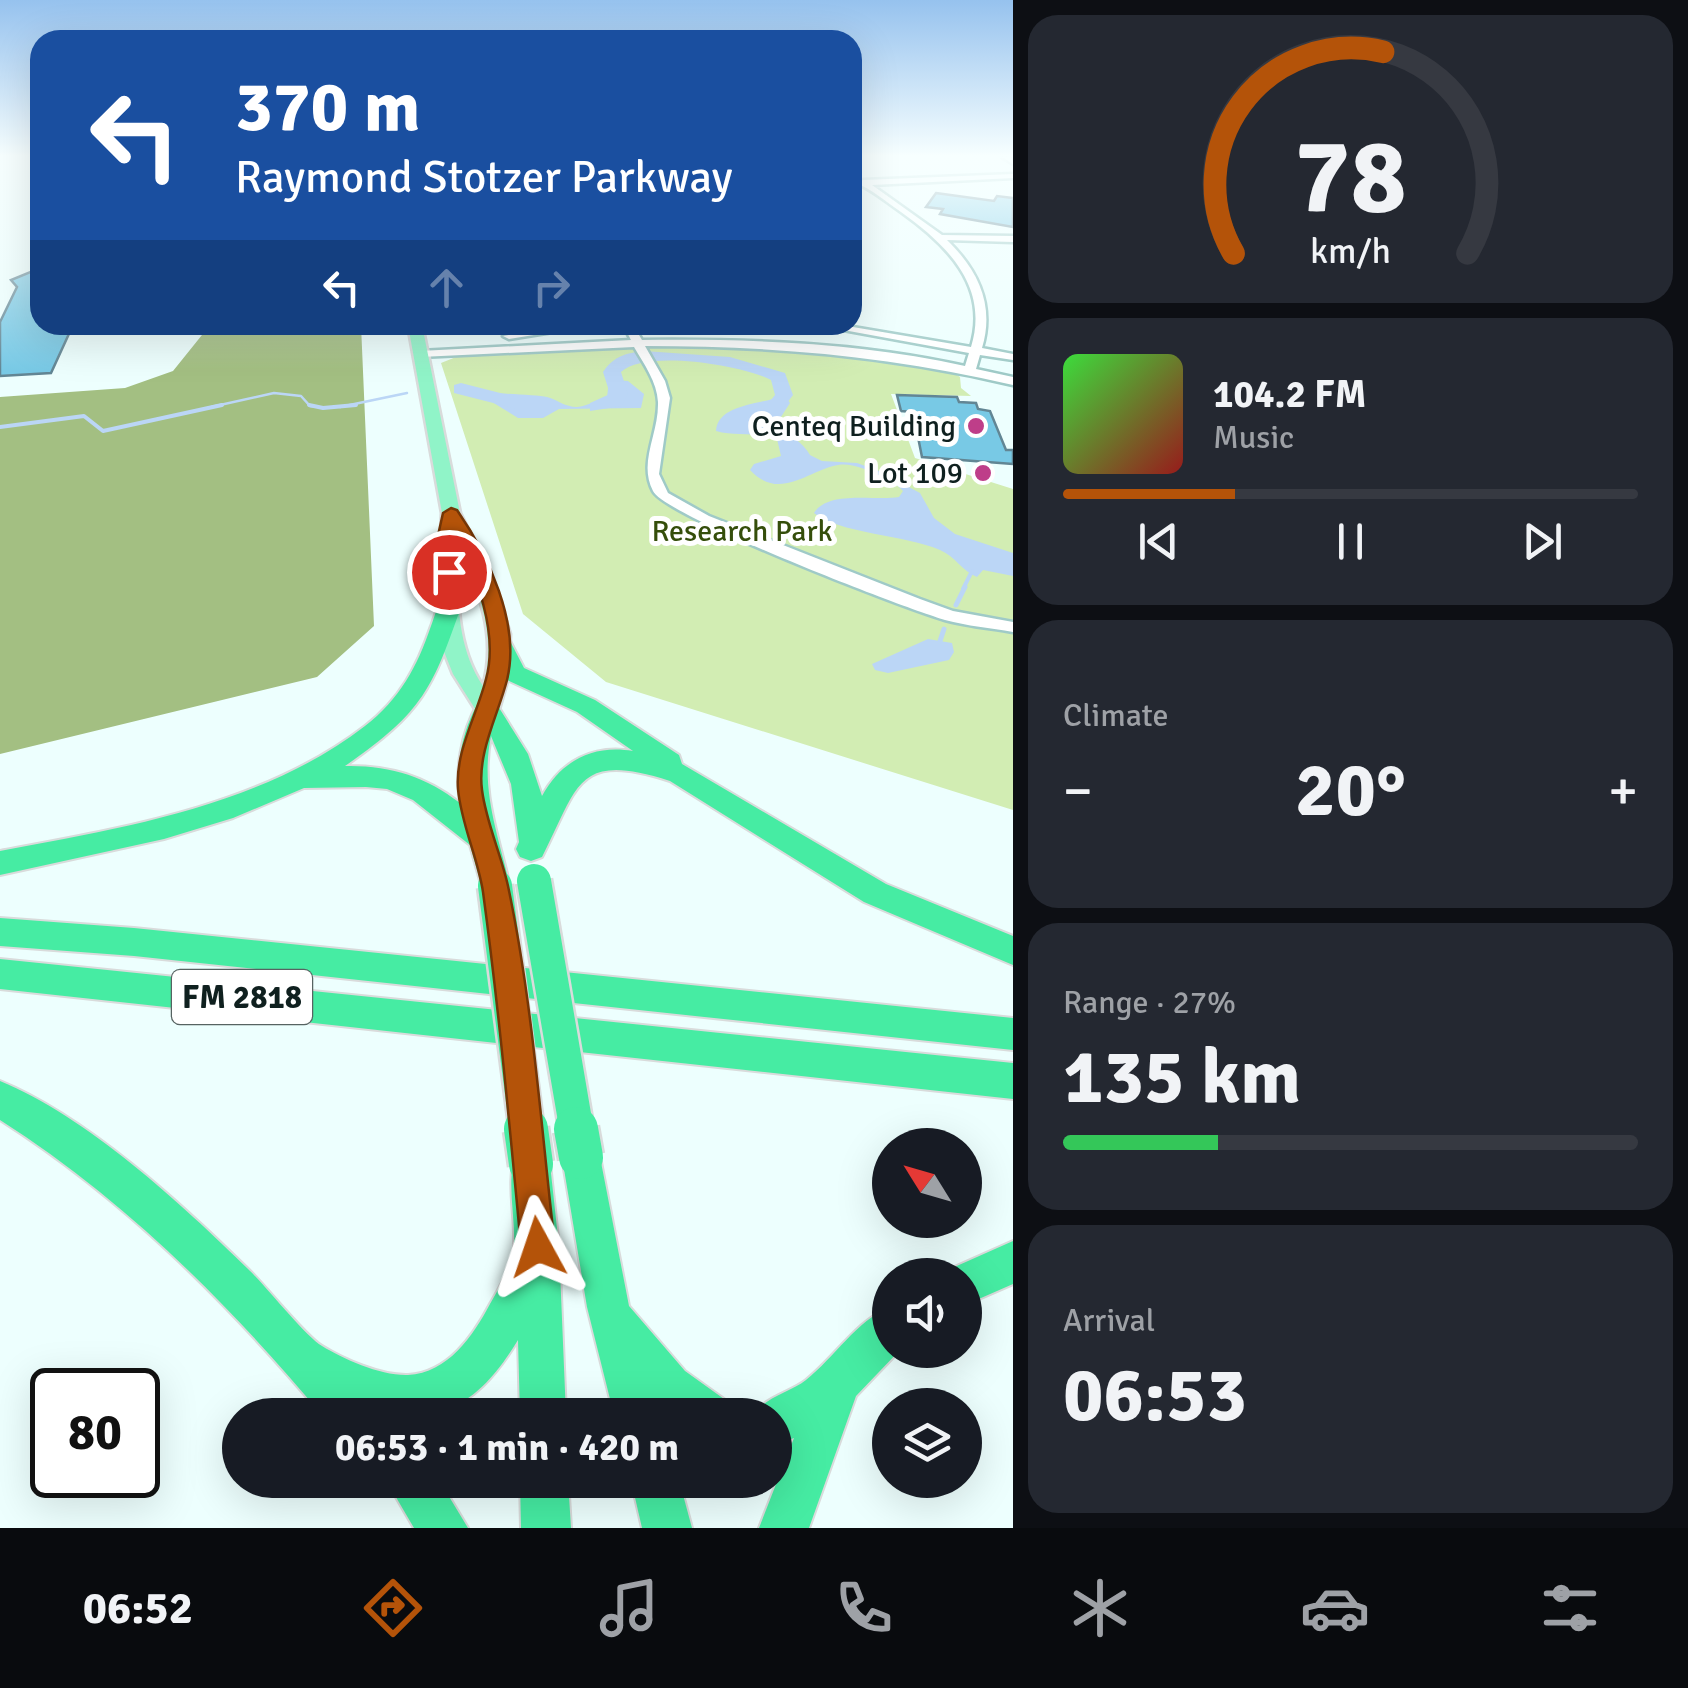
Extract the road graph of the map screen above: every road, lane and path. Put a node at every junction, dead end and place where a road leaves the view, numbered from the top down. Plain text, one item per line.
1 (928, 228) edge
2 (943, 238) junction
3 (1013, 239) edge
4 (862, 332) edge
5 (416, 335) edge
6 (514, 335) edge
7 (633, 335) edge
8 (638, 345) junction
9 (419, 349) junction
10 (978, 350) junction
11 (1013, 357) edge
12 (970, 370) junction
13 (1013, 381) edge
14 (451, 513) junction
15 (452, 604) junction
16 (1013, 627) edge
17 (502, 646) junction
18 (488, 709) junction
19 (680, 774) junction
20 (301, 782) junction
21 (482, 838) junction
22 (0, 863) edge
23 (533, 865) junction
24 (0, 932) edge
25 (1013, 951) edge
26 (0, 974) edge
27 (1013, 1034) edge
28 (1013, 1081) edge
29 (0, 1099) edge
30 (538, 1247) junction
31 (1013, 1262) edge
32 (982, 1276) edge
33 (608, 1307) junction
34 (872, 1349) edge
35 (305, 1357) junction
36 (837, 1385) junction
37 (338, 1398) edge
38 (542, 1398) edge
39 (633, 1398) edge
40 (680, 1398) edge
41 (792, 1416) edge
42 (423, 1498) edge
43 (545, 1498) edge
44 (660, 1498) edge
45 (444, 1528) edge
46 (546, 1528) edge
47 (667, 1528) edge
48 (784, 1528) edge

1 - 2 street
2 - 3 street
2 - 10 street
4 - 10 street
5 - 9 main road
6 - 9 street
7 - 8 street
8 - 9 street
8 - 12 street
8 - 16 street
9 - 14 main road
10 - 11 street
10 - 12 street
12 - 13 street
14 - 15 main road
14 - 17 main road
15 - 18 main road
15 - 20 highway
17 - 18 main road
17 - 19 highway
18 - 21 highway
18 - 23 highway
19 - 23 highway
19 - 25 highway
20 - 21 highway
20 - 22 highway
21 - 30 highway, bridge
23 - 33 highway, bridge
24 - 27 highway, FM 2818
26 - 28 highway, FM 2818
29 - 35 highway
30 - 35 highway
30 - 38 highway
31 - 32 highway
33 - 39 highway
33 - 40 highway
34 - 36 highway
35 - 37 highway
36 - 41 highway
36 - 48 highway
42 - 45 highway
43 - 46 highway
44 - 47 highway

